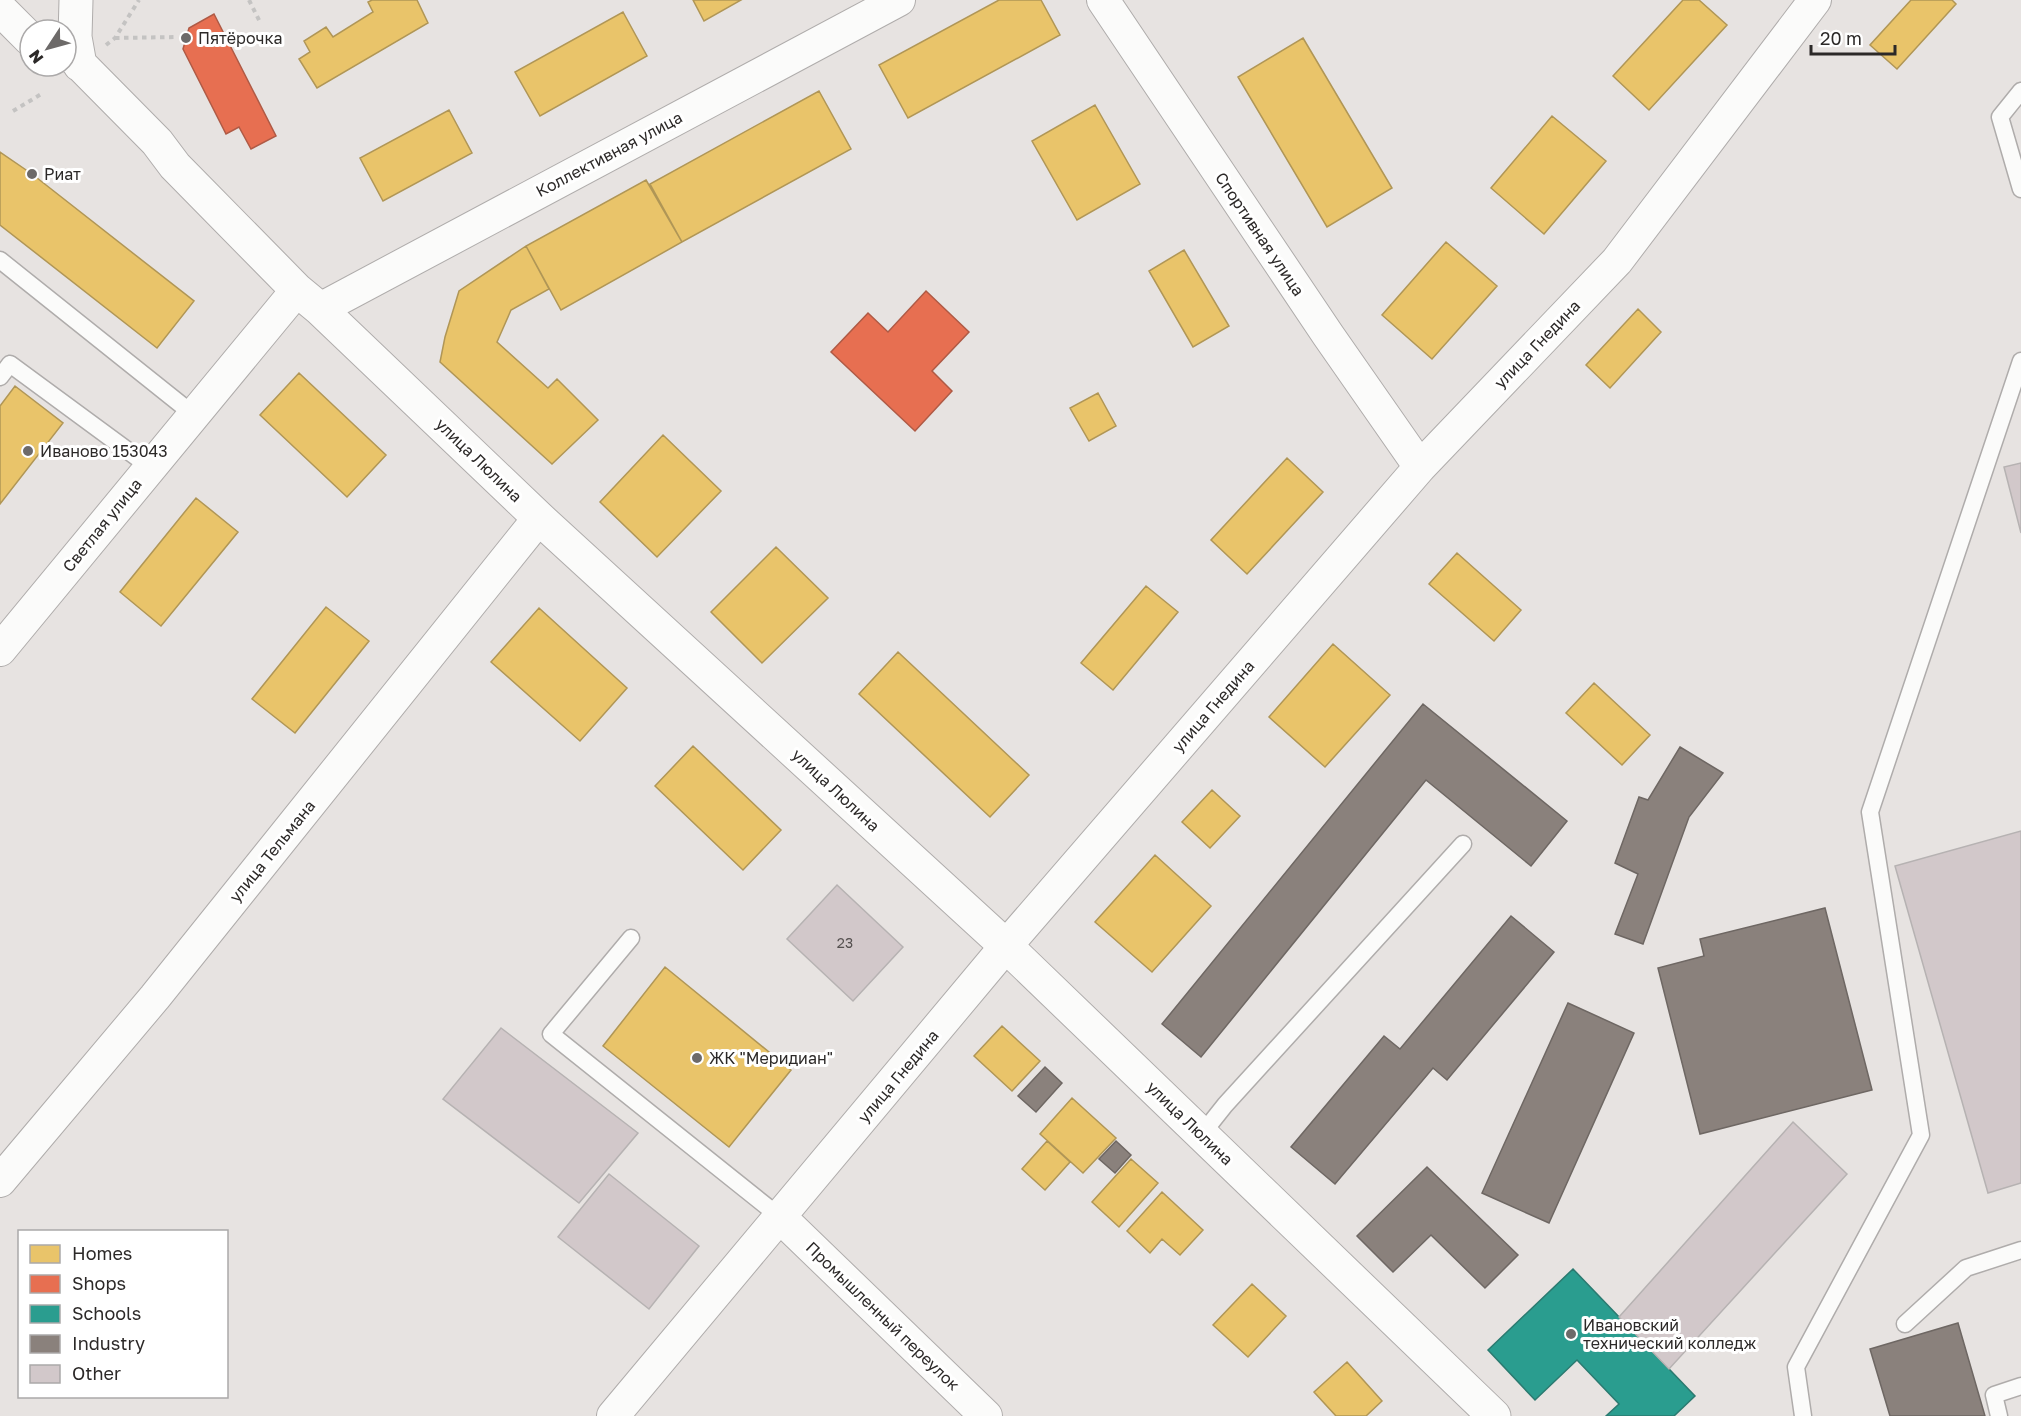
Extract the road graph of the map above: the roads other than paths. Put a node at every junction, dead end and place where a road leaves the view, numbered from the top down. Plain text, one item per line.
1 (20, 0) edge
2 (76, 0) edge
3 (899, 0) edge
4 (1103, 0) edge
5 (1815, 0) edge
6 (0, 9) edge
7 (37, 18) edge
8 (76, 18) edge
9 (18, 27) edge
10 (78, 71) edge
11 (2021, 91) edge
12 (2021, 189) edge
13 (0, 260) edge
14 (308, 299) junction
15 (2021, 361) edge
16 (0, 377) edge
17 (194, 415) junction
18 (150, 466) junction
19 (1420, 466) junction
20 (539, 518) junction
21 (0, 650) edge
22 (1463, 844) dead end
23 (631, 938) dead end
24 (1006, 946) junction
25 (1202, 1134) junction
26 (0, 1181) edge
27 (780, 1217) junction
28 (2021, 1250) edge
29 (1905, 1324) dead end
30 (2021, 1386) edge
31 (613, 1416) edge
32 (986, 1416) edge
33 (1494, 1416) edge
34 (1803, 1416) edge
35 (1999, 1416) edge

1 - 7 main road
2 - 8 main road
3 - 14 street, Коллективная улица
4 - 19 street, Спортивная улица
5 - 19 street, улица Гнедина
6 - 9 main road
10 - 14 main road, улица Люлина
11 - 12 lane
13 - 17 lane
14 - 17 street, Светлая улица
14 - 20 main road, улица Люлина
15 - 34 lane
16 - 18 lane
17 - 18 street, Светлая улица
18 - 21 street, Светлая улица
19 - 24 street, улица Гнедина
20 - 24 main road, улица Люлина
20 - 26 street, улица Тельмана
22 - 25 lane
23 - 27 lane
24 - 25 main road, улица Люлина
24 - 27 street, улица Гнедина
25 - 33 main road, улица Люлина
27 - 31 street, улица Гнедина
27 - 32 street, Промышленный переулок
28 - 29 lane
30 - 35 lane

